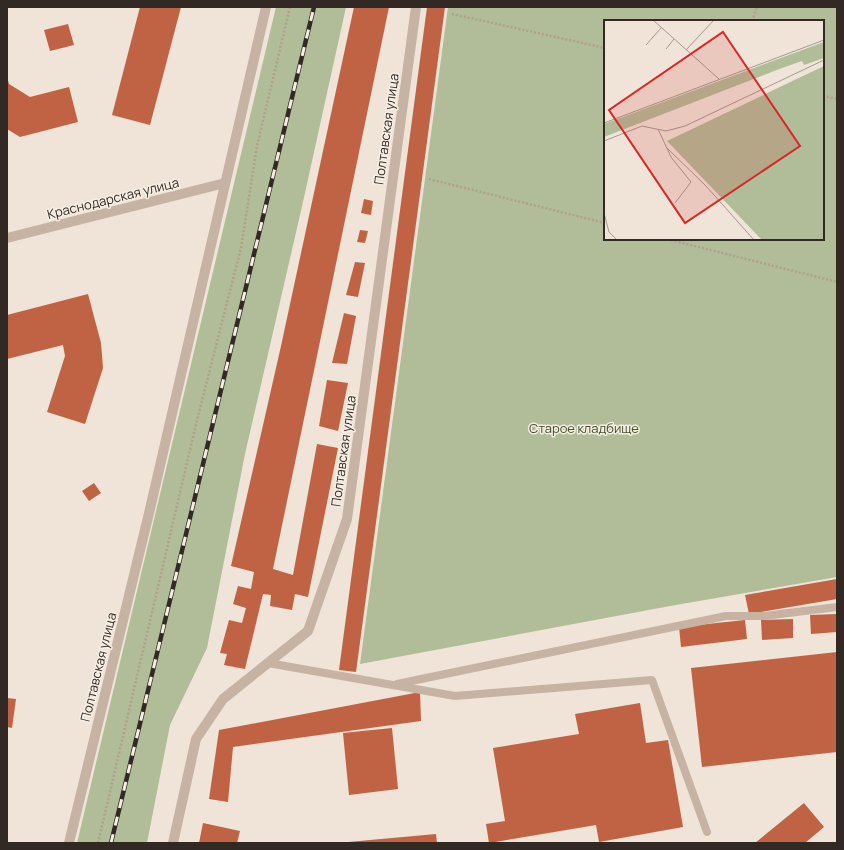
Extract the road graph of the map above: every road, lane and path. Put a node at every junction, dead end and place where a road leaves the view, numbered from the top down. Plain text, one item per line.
1 (266, 7) edge
2 (290, 7) edge
3 (416, 7) edge
4 (757, 7) edge
5 (452, 14) dead end
6 (752, 20) edge
7 (604, 48) edge
8 (824, 96) edge
9 (837, 99) edge
10 (429, 179) dead end
11 (225, 183) junction
12 (604, 223) edge
13 (7, 238) edge
14 (671, 240) edge
15 (837, 282) edge
16 (837, 607) edge
17 (268, 663) junction
18 (392, 685) junction
19 (707, 832) dead end
20 (69, 843) edge
21 (98, 843) edge
22 (173, 843) edge

1 - 11 street, Полтавская улица
2 - 21 path
3 - 17 street, Полтавская улица
4 - 6 path
5 - 7 path
8 - 9 path
10 - 12 path
11 - 13 street, Краснодарская улица
11 - 20 street, Полтавская улица
14 - 15 path
16 - 18 lane
17 - 18 lane
17 - 22 street, Полтавская улица
18 - 19 lane

